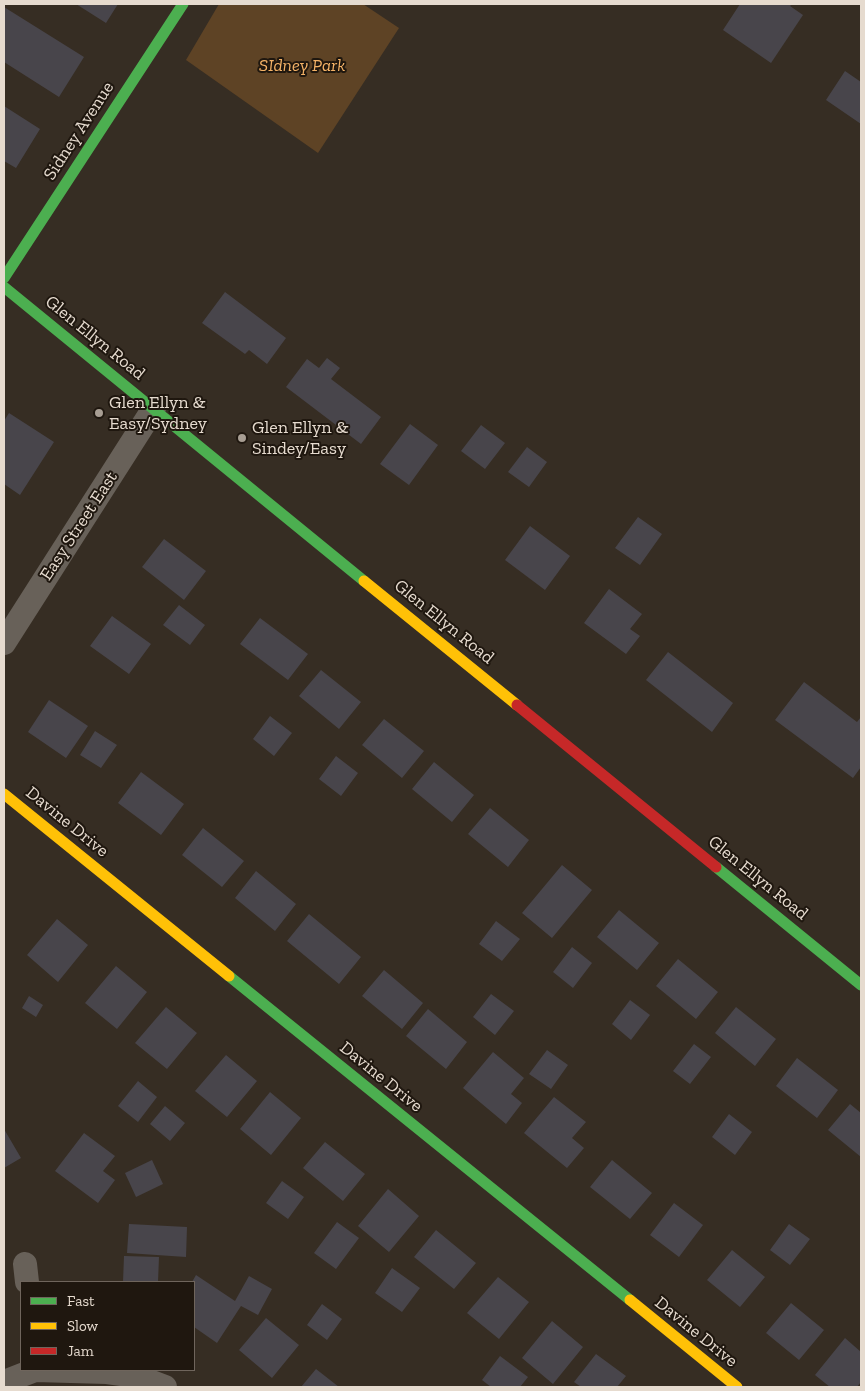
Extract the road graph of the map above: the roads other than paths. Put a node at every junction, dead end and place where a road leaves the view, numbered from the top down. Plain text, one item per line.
1 (183, 4) edge
2 (4, 278) edge
3 (4, 287) edge
4 (154, 408) junction
5 (4, 643) edge
6 (4, 794) edge
7 (861, 985) edge
8 (32, 1371) edge
9 (71, 1371) edge
10 (4, 1382) edge
11 (165, 1387) edge
12 (737, 1387) edge

1 - 2 street, Sidney Avenue
3 - 4 street, Glen Ellyn Road
4 - 5 street, Easy Street East
4 - 7 street, Glen Ellyn Road
6 - 12 street, Davine Drive
8 - 10 street
9 - 11 street

